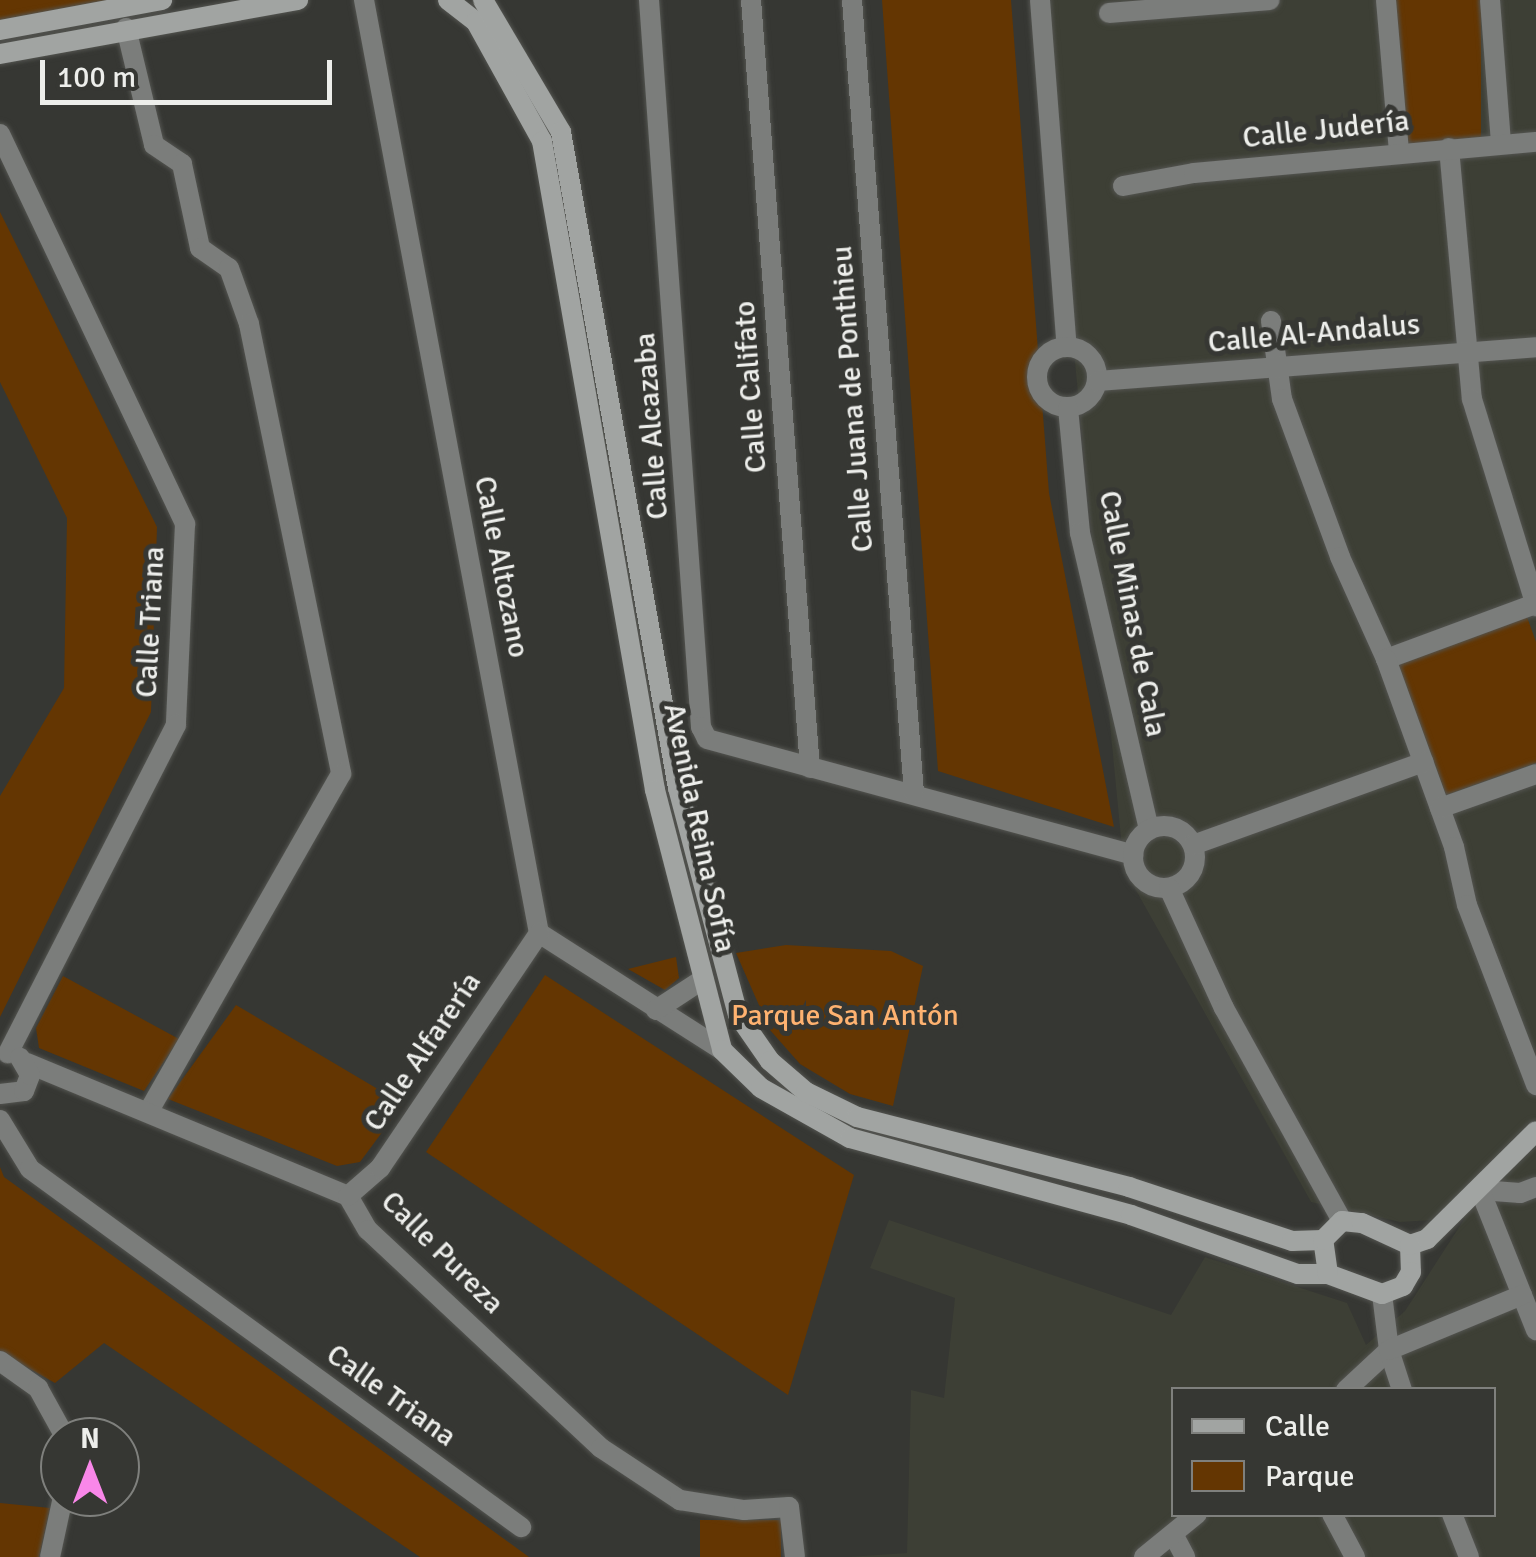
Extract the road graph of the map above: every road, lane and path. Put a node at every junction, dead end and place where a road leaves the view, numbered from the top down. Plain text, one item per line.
1 (162, 0) edge
2 (298, 0) edge
3 (364, 0) edge
4 (448, 0) edge
5 (483, 0) edge
6 (649, 0) edge
7 (751, 0) edge
8 (852, 0) edge
9 (1040, 0) edge
10 (1270, 0) edge
11 (1386, 0) edge
12 (1490, 0) edge
13 (1110, 13) dead end
14 (126, 28) junction
15 (0, 30) edge
16 (0, 54) edge
17 (0, 134) edge
18 (1536, 142) edge
19 (1501, 144) junction
20 (1450, 148) junction
21 (1399, 152) junction
22 (1123, 186) dead end
23 (1272, 321) dead end
24 (1067, 347) junction
25 (1536, 347) edge
26 (1466, 352) junction
27 (1275, 368) junction
28 (1098, 381) junction
29 (1068, 408) junction
30 (1536, 605) edge
31 (1386, 659) junction
32 (1423, 762) junction
33 (810, 768) junction
34 (1536, 774) edge
35 (914, 794) junction
36 (1440, 808) junction
37 (1149, 830) junction
38 (1192, 845) junction
39 (1133, 855) junction
40 (1169, 888) junction
41 (539, 933) junction
42 (724, 971) junction
43 (702, 980) junction
44 (656, 1010) junction
45 (722, 1050) junction
46 (12, 1058) edge
47 (770, 1061) junction
48 (1536, 1084) edge
49 (0, 1094) edge
50 (148, 1111) junction
51 (0, 1120) edge
52 (1536, 1131) edge
53 (1536, 1187) edge
54 (1480, 1190) junction
55 (348, 1196) junction
56 (1342, 1221) junction
57 (1324, 1240) junction
58 (1410, 1245) junction
59 (1328, 1274) junction
60 (1382, 1294) junction
61 (1522, 1295) junction
62 (1536, 1330) edge
63 (1390, 1350) junction
64 (0, 1361) edge
65 (1349, 1387) edge
66 (1401, 1387) edge
67 (54, 1417) edge
68 (59, 1517) edge
69 (1193, 1517) edge
70 (1334, 1517) edge
71 (1453, 1517) edge
72 (520, 1528) dead end
73 (1172, 1534) junction
74 (50, 1557) edge
75 (795, 1557) edge
76 (1144, 1557) edge
77 (1185, 1557) edge
78 (1355, 1557) edge
79 (1468, 1557) edge

1 - 15 street
2 - 14 street
3 - 41 street, Calle Altozano
4 - 43 street, Avenida Reina Sofía
5 - 42 street, Avenida Reina Sofía
6 - 33 street, Calle Alcazaba
7 - 33 street, Calle Califato
8 - 35 street, Calle Juana de Ponthieu
9 - 24 street
10 - 13 street
11 - 21 street
12 - 19 street
14 - 16 street
14 - 50 street
17 - 46 street, Calle Triana
18 - 19 street, Calle Judería
19 - 20 street, Calle Judería
20 - 21 street, Calle Judería
20 - 26 street
21 - 22 street, Calle Judería
23 - 27 street
24 - 28 street
24 - 29 street
25 - 26 street, Calle Al-Andalus
26 - 27 street, Calle Al-Andalus
26 - 30 street
27 - 28 street, Calle Al-Andalus
27 - 31 street
28 - 29 street
29 - 37 street, Calle Minas de Cala
30 - 31 street
31 - 32 street
32 - 36 street
32 - 38 street
33 - 35 street, Calle Alcazaba
34 - 36 street
35 - 39 street, Calle Alcazaba
36 - 48 street
37 - 38 street
37 - 39 street
38 - 40 street
39 - 40 street
40 - 56 street
41 - 44 street
41 - 55 street, Calle Alfarería
42 - 45 street
42 - 47 street, Avenida Reina Sofía
43 - 44 street
43 - 45 street, Avenida Reina Sofía
44 - 45 street
45 - 47 street
45 - 59 street, Avenida Reina Sofía
46 - 49 street, Calle Triana
46 - 50 street, Calle Pureza
47 - 57 street, Avenida Reina Sofía
50 - 55 street, Calle Pureza
51 - 72 street, Calle Triana
52 - 54 street
53 - 54 street
54 - 58 street
54 - 61 street
55 - 75 street, Calle Pureza
56 - 57 street
56 - 58 street
57 - 59 street
58 - 60 street
59 - 60 street
60 - 63 street
61 - 62 street
61 - 63 street
63 - 65 street
63 - 66 street
64 - 67 street
68 - 74 street
69 - 73 street
70 - 78 street
71 - 79 street
73 - 76 street
73 - 77 street

